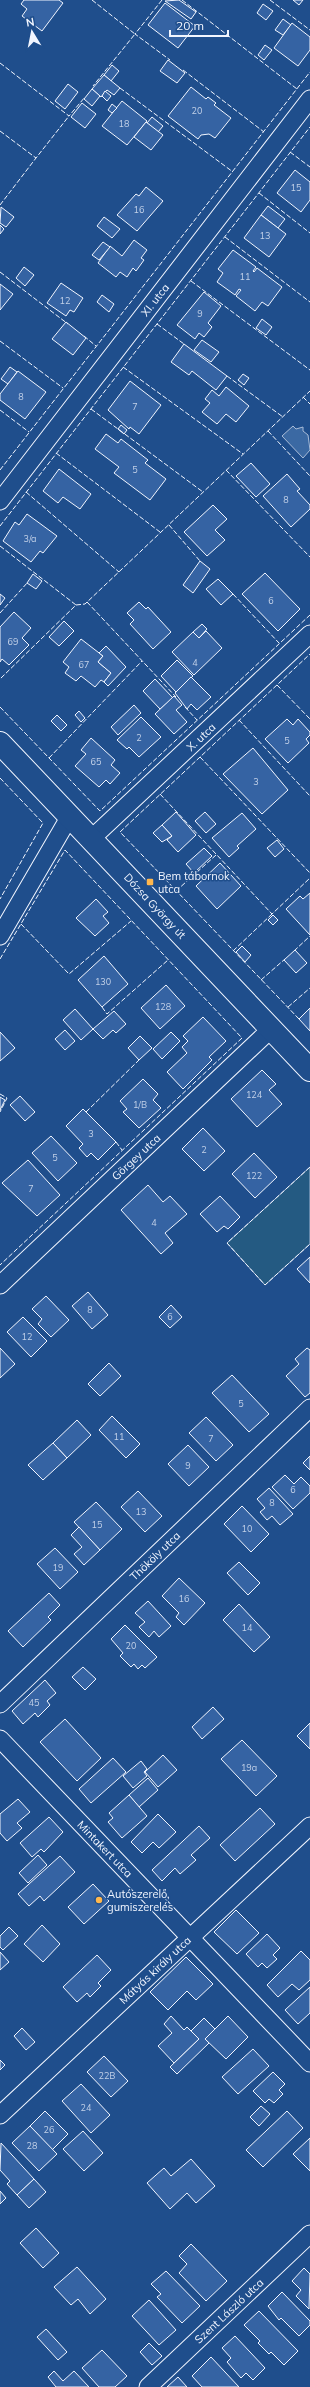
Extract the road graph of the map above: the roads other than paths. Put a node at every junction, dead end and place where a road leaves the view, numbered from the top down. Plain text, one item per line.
1 (310, 99) edge
2 (0, 501) edge
3 (310, 634) edge
4 (0, 743) edge
5 (70, 816) junction
6 (91, 838) junction
7 (0, 936) edge
8 (271, 1029) junction
9 (310, 1070) edge
10 (0, 1285) edge
11 (310, 1408) edge
12 (0, 1704) edge
13 (0, 1739) edge
14 (310, 1826) edge
15 (190, 1937) junction
16 (310, 2063) edge
17 (0, 2115) edge
18 (310, 2234) edge
19 (148, 2387) edge

1 - 2 street, XI. utca
3 - 6 street, X. utca
4 - 5 street, Dózsa György út
5 - 6 street, Dózsa György út
5 - 7 street
6 - 8 street, Dózsa György út
8 - 9 street, Dózsa György út
8 - 10 street, Görgey utca
11 - 12 street, Thököly utca
13 - 15 street, Mintakert utca
14 - 15 street, Mátyás király utca
15 - 16 street, Mintakert utca
15 - 17 street, Mátyás király utca
18 - 19 street, Szent László utca

